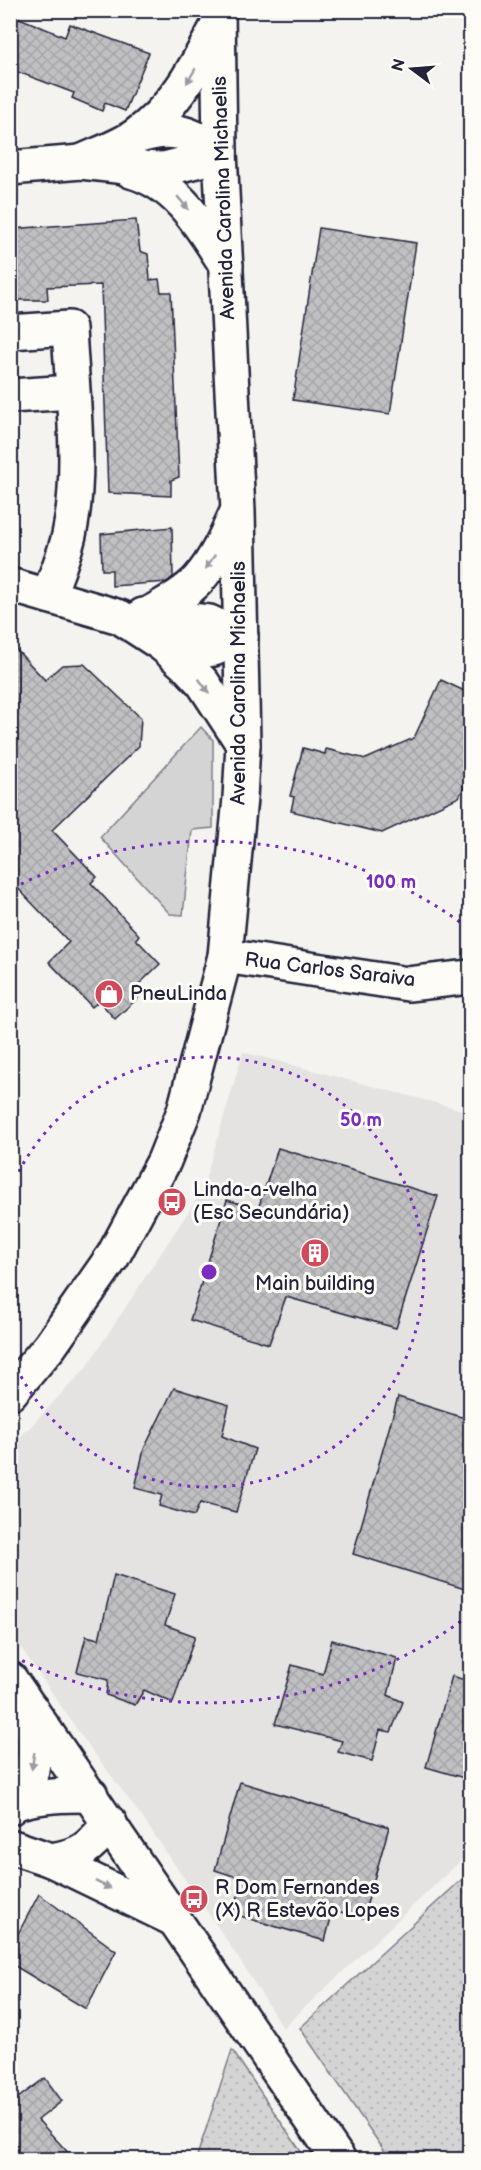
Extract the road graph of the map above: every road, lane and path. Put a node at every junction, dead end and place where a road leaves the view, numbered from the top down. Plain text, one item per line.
1 (219, 15) edge
2 (133, 138) junction
3 (220, 152) junction
4 (81, 162) junction
5 (115, 166) junction
6 (10, 168) edge
7 (227, 267) junction
8 (10, 332) edge
9 (72, 392) junction
10 (10, 396) edge
11 (238, 511) junction
12 (10, 585) edge
13 (48, 596) junction
14 (134, 616) junction
15 (241, 637) junction
16 (162, 645) junction
17 (243, 744) junction
18 (225, 956) junction
19 (471, 977) edge
20 (10, 1393) edge
21 (10, 1679) edge
22 (31, 1709) junction
23 (91, 1795) junction
24 (13, 1805) edge
25 (110, 1823) junction
26 (10, 1846) edge
27 (51, 1860) junction
28 (177, 1921) junction
29 (339, 2160) edge

1 -> 2 street
1 - 3 street, Avenida Carolina Michaelis
2 - 3 street
2 - 4 street
3 - 5 street
3 - 7 street, Avenida Carolina Michaelis
4 - 5 street
4 - 6 street
5 -> 7 street
7 - 11 street, Avenida Carolina Michaelis
8 - 9 street
9 - 10 street
9 - 13 street
11 -> 14 street
11 - 15 street, Avenida Carolina Michaelis
12 - 13 street
13 - 14 street
14 - 15 street
14 - 16 street
15 - 16 street
15 - 17 street, Avenida Carolina Michaelis
16 -> 17 street
17 - 18 street, Avenida Carolina Michaelis
18 - 19 street, Rua Carlos Saraiva
18 - 20 street, Avenida Carolina Michaelis
21 - 22 street
22 - 23 street
22 -> 24 street
23 - 24 street
23 - 25 street
25 - 27 street
25 - 28 street
26 - 27 street
27 -> 28 street
28 - 29 street

